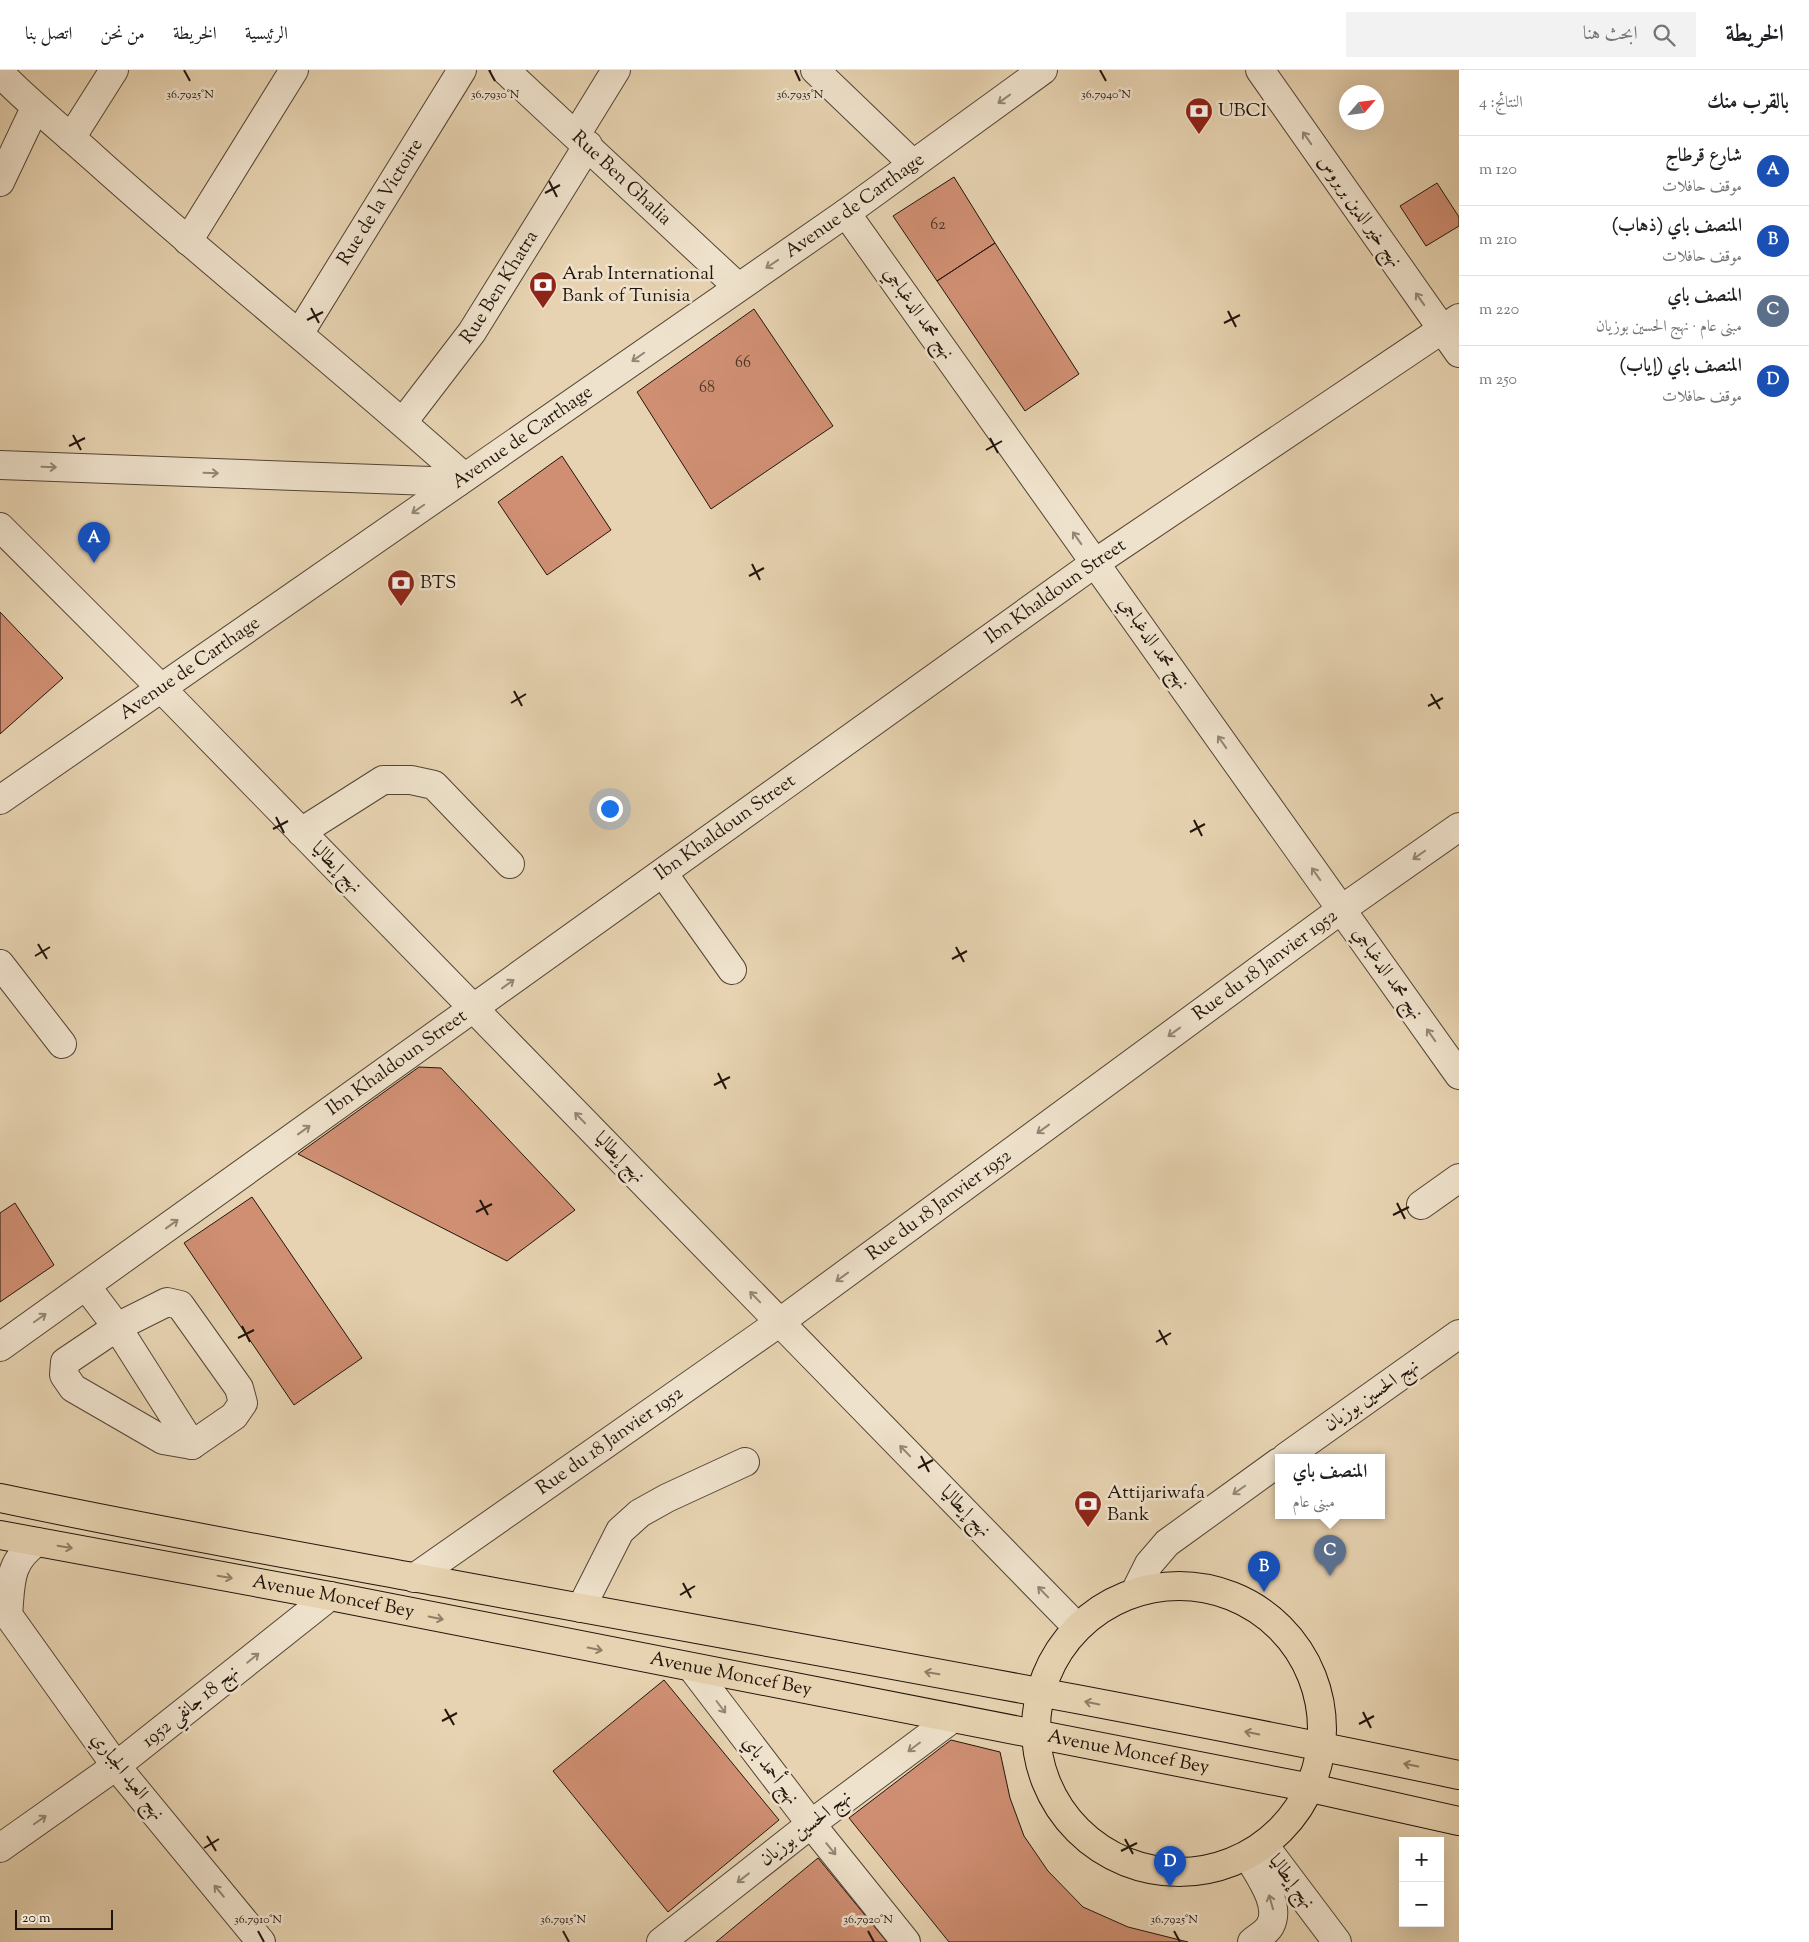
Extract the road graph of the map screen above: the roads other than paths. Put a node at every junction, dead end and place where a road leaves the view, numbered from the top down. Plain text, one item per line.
1 (114, 70) edge
2 (294, 70) edge
3 (462, 70) edge
4 (505, 70) edge
5 (616, 70) edge
6 (815, 70) edge
7 (1043, 70) edge
8 (1260, 70) edge
9 (0, 73) edge
10 (35, 108) junction
11 (71, 138) junction
12 (582, 140) junction
13 (913, 164) junction
14 (0, 182) edge
15 (846, 213) junction
16 (188, 241) junction
17 (738, 287) junction
18 (1451, 325) edge
19 (299, 334) junction
20 (1459, 353) edge
21 (403, 422) junction
22 (0, 465) edge
23 (461, 480) junction
24 (0, 527) edge
25 (1095, 563) junction
26 (161, 688) junction
27 (0, 800) edge
28 (1459, 827) edge
29 (300, 832) junction
30 (510, 864) dead end
31 (663, 873) junction
32 (1342, 909) junction
33 (0, 964) edge
34 (732, 970) dead end
35 (473, 1009) junction
36 (62, 1044) dead end
37 (1459, 1075) edge
38 (1459, 1178) edge
39 (1421, 1205) dead end
40 (86, 1286) junction
41 (780, 1322) junction
42 (117, 1327) junction
43 (1459, 1334) edge
44 (0, 1347) edge
45 (192, 1445) junction
46 (1290, 1454) edge
47 (745, 1462) dead end
48 (1275, 1465) edge
49 (0, 1498) edge
50 (0, 1535) edge
51 (37, 1542) junction
52 (414, 1578) junction
53 (1135, 1592) junction
54 (330, 1596) junction
55 (581, 1608) junction
56 (4, 1611) edge
57 (1077, 1627) junction
58 (692, 1668) junction
59 (1040, 1693) junction
60 (953, 1718) junction
61 (1035, 1735) junction
62 (1322, 1746) junction
63 (116, 1766) junction
64 (1459, 1774) edge
65 (1310, 1788) junction
66 (1459, 1821) edge
67 (811, 1824) junction
68 (0, 1848) edge
69 (1256, 1851) junction
70 (261, 1942) edge
71 (661, 1942) edge
72 (906, 1942) edge
73 (1252, 1942) edge
74 (1337, 1942) edge

1 - 11 street
2 - 16 street
3 - 19 street, Rue de la Victoire
4 - 12 street, Rue Ben Ghalia
5 - 12 street, Rue Ben Khatra
6 - 13 street
7 -> 13 street, Avenue de Carthage
18 -> 8 street, نهج خير الدين بربروس
9 - 10 street
10 - 11 street
10 - 14 street
11 - 16 street
12 - 17 street, Rue Ben Ghalia
12 - 21 street, Rue Ben Khatra
13 - 15 street, Avenue de Carthage
15 -> 17 street, Avenue de Carthage
25 -> 15 street, نهج محمد الدغباجي
16 - 19 street
17 -> 23 street, Avenue de Carthage
18 - 20 street, نهج خير الدين بربروس
18 - 25 street, Ibn Khaldoun Street
19 - 21 street
21 - 23 street
22 -> 23 street
23 -> 26 street, Avenue de Carthage
24 - 26 street, نهج إيطاليا
25 - 31 street, Ibn Khaldoun Street
32 -> 25 street, نهج محمد الدغباجي
26 - 27 street, Avenue de Carthage
26 - 29 street, نهج إيطاليا
28 -> 32 street, Rue du 18 Janvier 1952
29 - 30 street
29 - 35 street, نهج إيطاليا
31 - 34 street
35 -> 31 street, Ibn Khaldoun Street
37 -> 32 street, نهج محمد الدغباجي
32 -> 41 street, Rue du 18 Janvier 1952
33 - 36 street
40 -> 35 street, Ibn Khaldoun Street
41 -> 35 street, نهج إيطاليا
38 - 39 street
40 - 42 street
44 -> 40 street, Ibn Khaldoun Street
41 - 52 street, Rue du 18 Janvier 1952
57 -> 41 street, نهج إيطاليا
42 - 45 street
42 - 45 street
42 - 45 street
43 - 46 street, نهج الحسين بوزيان
47 - 55 street
48 -> 53 street
49 - 52 main road, Avenue Moncef Bey
50 - 51 main road, Avenue Moncef Bey
51 -> 54 main road, Avenue Moncef Bey
51 - 56 street
52 - 55 main road, Avenue Moncef Bey
53 - 57 main road
53 - 62 main road
54 -> 58 main road, Avenue Moncef Bey
63 -> 54 street, نهج 18 جانفي 1952
59 -> 55 main road, Avenue Moncef Bey
56 - 63 street, نهج العيد الجباري
57 - 59 main road
58 - 60 main road, Avenue Moncef Bey
58 -> 67 street, نهج أحمد باي
59 - 61 main road
62 -> 59 main road, Avenue Moncef Bey
60 - 61 main road, Avenue Moncef Bey
60 -> 67 street, نهج الحسين بوزيان
61 - 65 main road, Avenue Moncef Bey
61 - 69 main road
64 -> 62 main road, Avenue Moncef Bey
62 - 65 main road
68 -> 63 street, نهج 18 جانفي 1952
70 -> 63 street, نهج العيد الجباري
65 - 66 main road, Avenue Moncef Bey
65 - 69 main road
67 -> 71 street, نهج الحسين بوزيان
67 -> 72 street, نهج أحمد باي
73 -> 69 street
69 - 74 street, نهج إيطاليا

